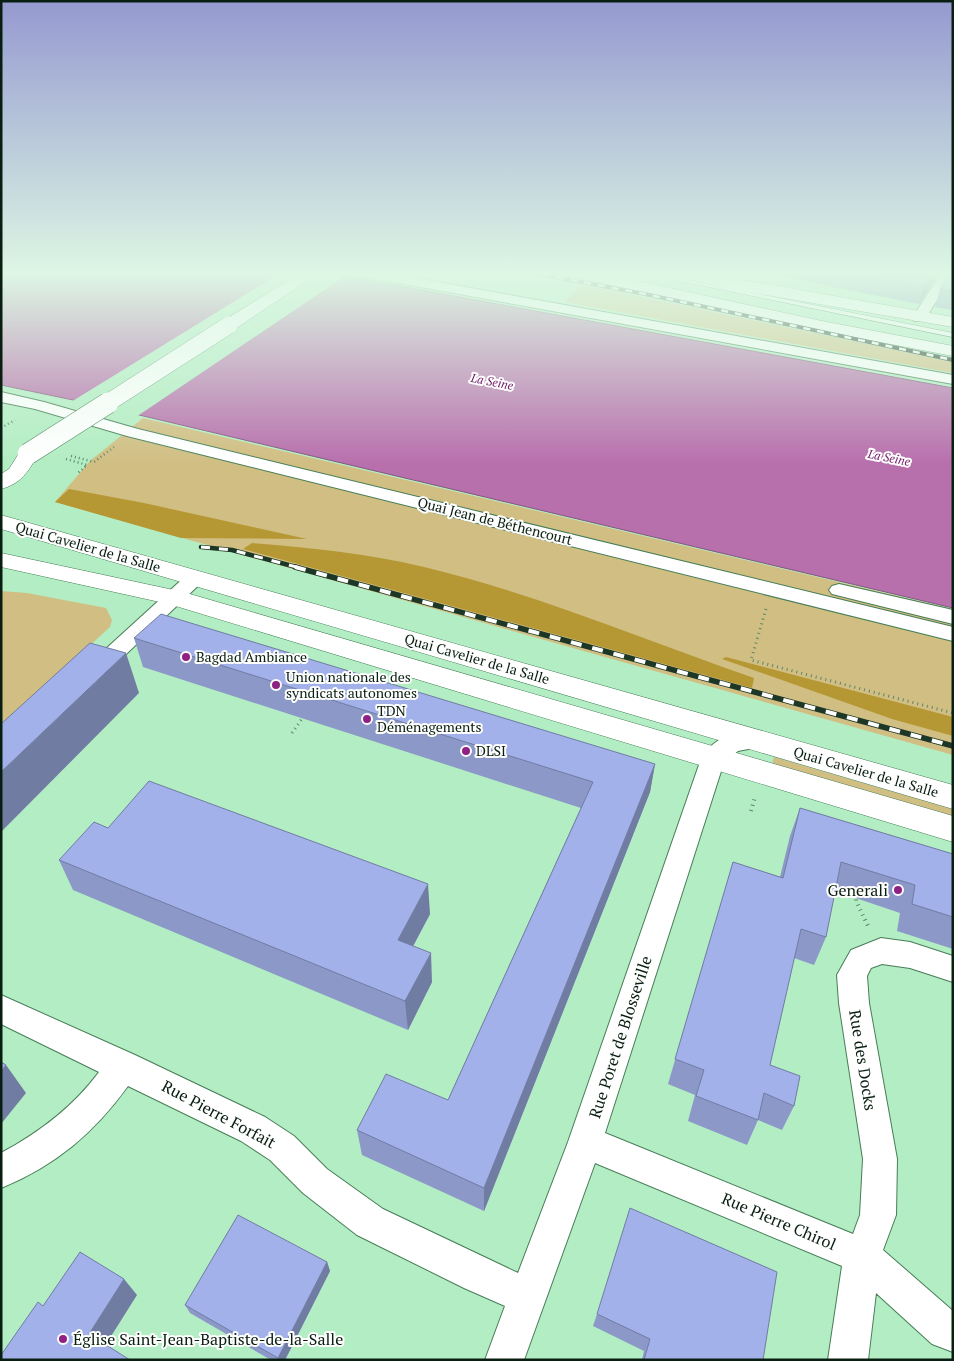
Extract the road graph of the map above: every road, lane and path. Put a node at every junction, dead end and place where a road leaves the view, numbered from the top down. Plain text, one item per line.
1 (214, 336) edge
2 (707, 336) edge
3 (872, 336) edge
4 (926, 336) edge
5 (953, 341) edge
6 (953, 351) edge
7 (953, 380) edge
8 (1, 397) edge
9 (38, 405) junction
10 (28, 454) junction
11 (74, 457) dead end
12 (68, 460) dead end
13 (1, 461) edge
14 (94, 462) dead end
15 (78, 473) dead end
16 (1, 483) edge
17 (1, 522) edge
18 (1, 560) edge
19 (196, 578) junction
20 (772, 589) junction
21 (174, 597) junction
22 (953, 617) edge
23 (953, 634) edge
24 (78, 687) edge
25 (953, 713) edge
26 (306, 714) edge
27 (292, 733) dead end
28 (756, 740) junction
29 (713, 759) junction
30 (755, 796) dead end
31 (953, 797) edge
32 (751, 811) dead end
33 (953, 829) edge
34 (857, 891) edge
35 (856, 900) dead end
36 (953, 969) edge
37 (1, 1009) edge
38 (124, 1066) junction
39 (585, 1142) junction
40 (1, 1171) edge
41 (862, 1256) junction
42 (528, 1296) junction
43 (953, 1333) edge
44 (504, 1360) edge
45 (848, 1360) edge

1 - 10 main road, bridge
2 - 7 street
3 - 6 main road
4 - 5 main road
8 - 9 street, Quai Jean de Béthencourt
9 - 20 street, Quai Jean de Béthencourt
9 - 22 street, Quai Jean de Béthencourt
10 - 13 main road
10 - 16 main road
11 - 14 path
12 - 15 path
17 - 19 main road, Quai Cavelier de la Salle
18 - 21 main road, Quai Cavelier de la Salle
19 - 21 street
19 - 28 main road, Quai Cavelier de la Salle
20 - 23 street, Quai Jean de Béthencourt
20 - 25 path
21 - 24 street
21 - 29 main road, Quai Cavelier de la Salle
26 - 27 path
28 - 29 street, Rue Poret de Blosseville
28 - 31 main road, Quai Cavelier de la Salle
29 - 33 main road, Quai Cavelier de la Salle
29 - 39 street, Rue Poret de Blosseville
30 - 32 path
34 - 35 path
36 - 41 street, Rue des Docks
37 - 38 street, Rue Pierre Forfait
38 - 40 street
38 - 42 street, Rue Pierre Forfait
39 - 41 street, Rue Pierre Chirol
39 - 42 street, Rue Poret de Blosseville
41 - 43 street, Rue Pierre Chirol
41 - 45 street, Rue des Docks
42 - 44 street, Rue Poret de Blosseville

